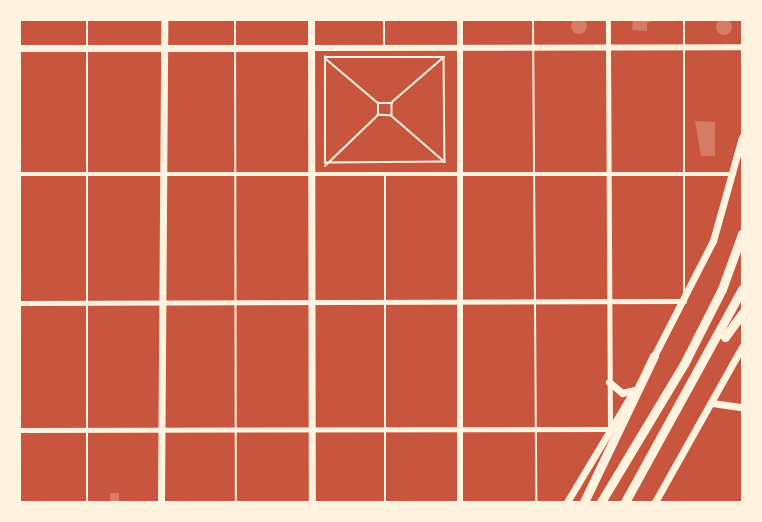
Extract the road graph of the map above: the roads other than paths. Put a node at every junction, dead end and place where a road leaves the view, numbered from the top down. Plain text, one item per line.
1 (87, 20) edge
2 (164, 20) edge
3 (235, 20) edge
4 (311, 20) edge
5 (384, 20) edge
6 (459, 20) edge
7 (533, 20) edge
8 (608, 20) edge
9 (684, 20) edge
10 (608, 46) junction
11 (459, 47) junction
12 (533, 47) junction
13 (684, 47) junction
14 (742, 47) edge
15 (20, 48) edge
16 (87, 48) junction
17 (165, 48) junction
18 (235, 48) junction
19 (311, 48) junction
20 (384, 48) junction
21 (742, 137) edge
22 (459, 173) junction
23 (535, 173) junction
24 (609, 173) junction
25 (20, 174) edge
26 (87, 174) junction
27 (163, 174) junction
28 (236, 174) junction
29 (311, 174) junction
30 (385, 174) junction
31 (682, 174) junction
32 (734, 174) junction
33 (742, 234) edge
34 (742, 289) edge
35 (460, 301) junction
36 (535, 301) junction
37 (610, 301) junction
38 (684, 301) junction
39 (236, 302) junction
40 (311, 302) junction
41 (385, 302) junction
42 (20, 303) edge
43 (88, 303) junction
44 (162, 303) junction
45 (742, 314) edge
46 (742, 347) edge
47 (654, 356) junction
48 (701, 370) junction
49 (609, 382) junction
50 (634, 390) junction
51 (712, 403) junction
52 (742, 407) edge
53 (311, 429) junction
54 (386, 429) junction
55 (610, 429) junction
56 (20, 430) edge
57 (86, 430) junction
58 (162, 430) junction
59 (237, 430) junction
60 (461, 430) junction
61 (535, 430) junction
62 (87, 502) edge
63 (162, 502) edge
64 (236, 502) edge
65 (312, 502) edge
66 (386, 502) edge
67 (460, 502) edge
68 (536, 502) edge
69 (567, 502) edge
70 (584, 502) edge
71 (601, 502) edge
72 (625, 502) edge
73 (655, 502) edge

1 - 16 lane
2 - 17 main road
3 - 18 lane
4 - 19 main road
5 - 20 lane
6 - 11 street
7 - 12 lane
8 - 10 street
9 - 13 lane
10 - 12 street
10 - 13 street
10 - 24 street
11 - 12 street
11 - 20 street
11 - 22 street
12 - 23 lane
13 - 14 street
13 - 31 lane
15 - 16 main road
16 - 17 main road
16 - 26 lane
17 - 18 main road
17 - 27 main road
18 - 19 main road
18 - 28 lane
19 - 20 street
19 - 29 main road
21 - 32 main road
22 - 23 street
22 - 30 street
22 - 35 street
23 - 24 street
23 - 36 lane
24 - 31 street
24 - 37 street
25 - 26 street
26 - 27 street
26 - 43 lane
27 - 28 street
27 - 44 main road
28 - 29 street
28 - 39 lane
29 - 30 street
29 - 40 main road
30 - 41 lane
31 - 32 street
31 - 38 lane
32 - 38 main road
33 - 71 highway
34 - 48 highway
35 - 36 street
35 - 41 street
35 - 60 street
36 - 37 street
36 - 61 lane
37 - 38 street
37 - 49 street
38 - 47 main road
39 - 40 street
39 - 44 street
39 - 59 lane
40 - 41 street
40 - 53 main road
41 - 54 lane
42 - 43 street
43 - 44 street
43 - 57 lane
44 - 58 main road
45 - 48 highway
46 - 51 main road
47 - 50 main road
47 - 70 highway
48 - 72 highway
49 - 50 main road
49 - 55 street
50 - 55 main road
51 - 52 main road
51 - 73 main road
53 - 54 street
53 - 59 street
53 - 65 main road
54 - 60 street
54 - 66 lane
55 - 61 street
55 - 69 main road
56 - 57 street
57 - 58 street
57 - 62 lane
58 - 59 street
58 - 63 main road
59 - 64 lane
60 - 61 street
60 - 67 street
61 - 68 lane

